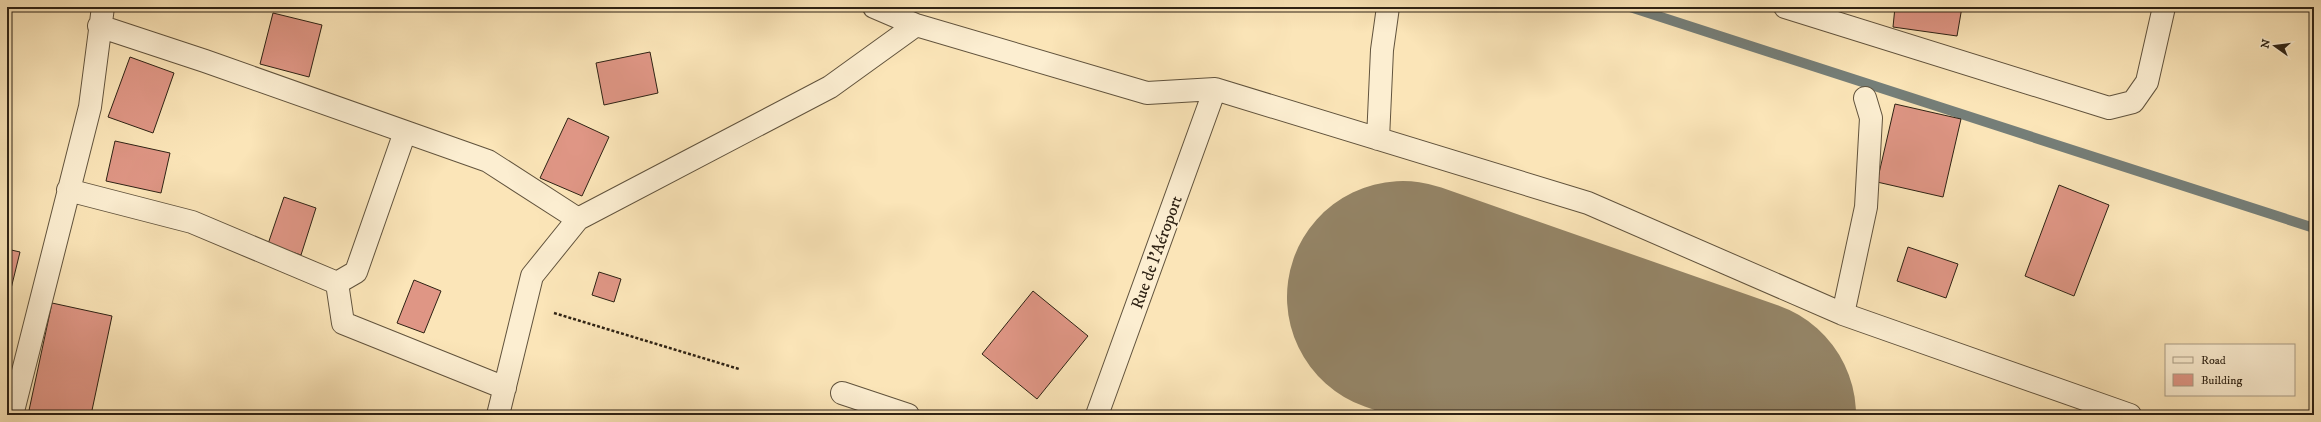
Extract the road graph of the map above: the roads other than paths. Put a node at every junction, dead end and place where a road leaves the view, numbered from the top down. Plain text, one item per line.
1 (874, 7) edge
2 (1388, 7) edge
3 (1785, 7) edge
4 (2164, 7) edge
5 (101, 17) edge
6 (916, 25) junction
7 (1215, 89) junction
8 (1865, 98) dead end
9 (406, 132) junction
10 (1378, 139) junction
11 (68, 190) junction
12 (578, 219) junction
13 (337, 283) junction
14 (1843, 314) junction
15 (505, 388) junction
16 (842, 393) dead end
17 (12, 415) edge
18 (498, 415) edge
19 (908, 415) edge
20 (1097, 415) edge
21 (2130, 415) edge

1 - 6 street
2 - 10 street
3 - 4 street
5 - 9 street
5 - 11 street
6 - 7 street
6 - 12 street
7 - 10 street
7 - 20 street, Rue de l'Aéroport
8 - 14 street
9 - 12 street
9 - 13 street
10 - 14 street
11 - 13 street
11 - 17 street
12 - 15 street
13 - 15 street
14 - 21 street
15 - 18 street
16 - 19 street

